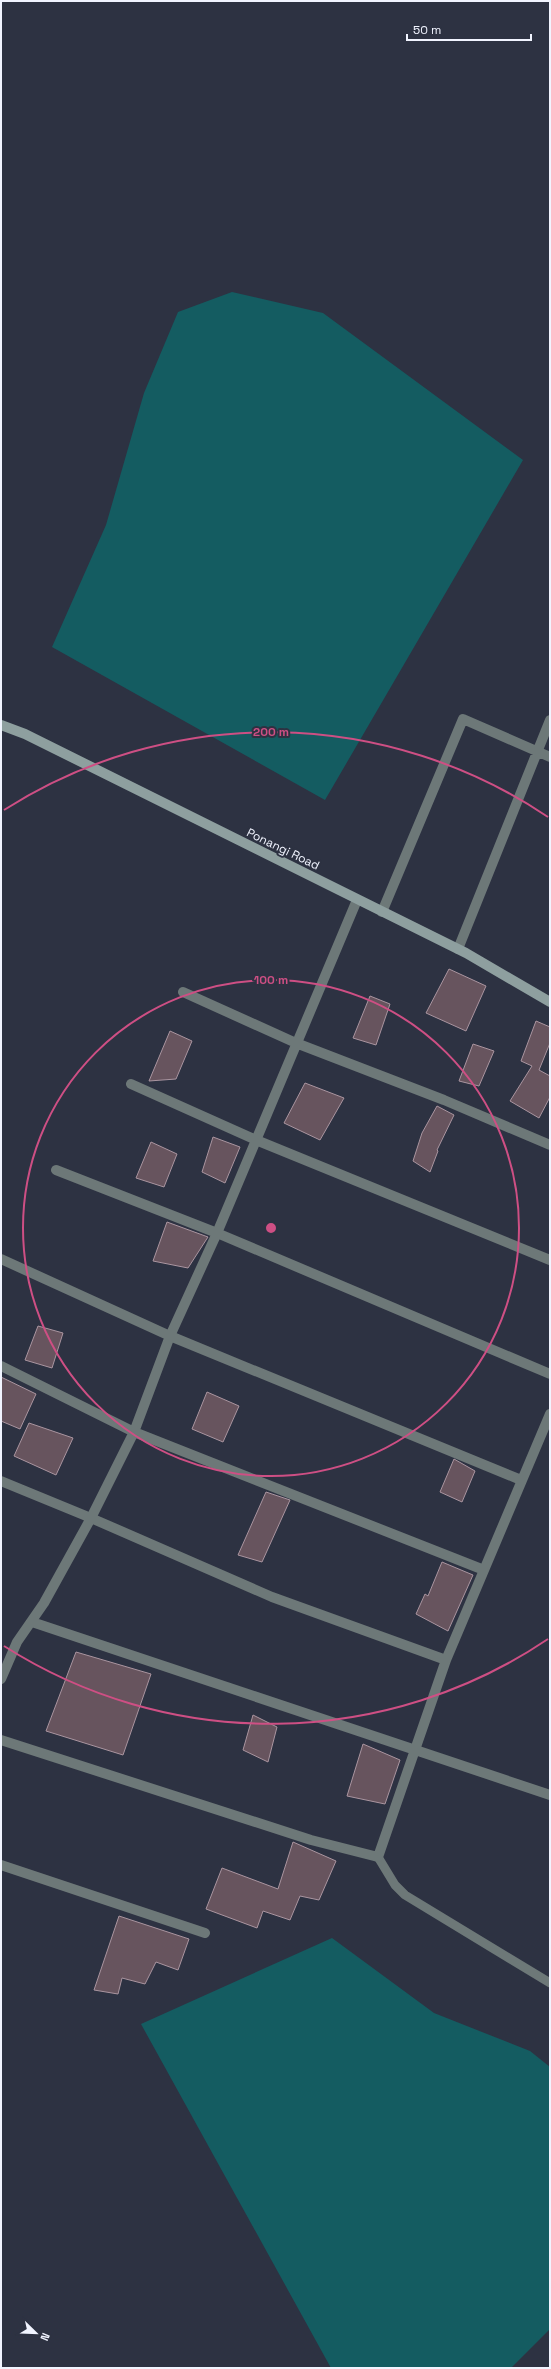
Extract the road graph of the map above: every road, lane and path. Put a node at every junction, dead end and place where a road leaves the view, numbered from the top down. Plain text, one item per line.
1 (550, 720) edge
2 (1, 725) edge
3 (537, 752) junction
4 (550, 757) edge
5 (357, 900) junction
6 (382, 912) junction
7 (458, 949) junction
8 (183, 992) dead end
9 (550, 1002) edge
10 (296, 1043) junction
11 (132, 1084) dead end
12 (256, 1140) junction
13 (550, 1145) edge
14 (56, 1170) dead end
15 (218, 1233) junction
16 (1, 1259) edge
17 (550, 1260) edge
18 (170, 1336) junction
19 (1, 1366) edge
20 (550, 1374) edge
21 (550, 1414) edge
22 (134, 1432) junction
23 (521, 1480) junction
24 (1, 1481) edge
25 (91, 1518) junction
26 (484, 1570) junction
27 (32, 1622) junction
28 (446, 1660) junction
29 (1, 1679) edge
30 (1, 1740) edge
31 (414, 1752) junction
32 (550, 1795) edge
33 (378, 1857) junction
34 (1, 1865) edge
35 (205, 1933) dead end
36 (550, 1983) edge

1 - 3 street
2 - 5 street, Ponangi Road
3 - 4 street
3 - 6 street
3 - 7 street
5 - 6 street, Ponangi Road
5 - 10 street
6 - 7 street, Ponangi Road
7 - 9 street, Ponangi Road
8 - 10 street
10 - 12 street
10 - 13 street
11 - 12 street
12 - 15 street
12 - 17 street
14 - 15 street
15 - 18 street
15 - 20 street
16 - 18 street
18 - 22 street
18 - 23 street
19 - 22 street
21 - 23 street
22 - 25 street
22 - 26 street
23 - 26 street
24 - 25 street
25 - 27 street
25 - 28 street
26 - 28 street
27 - 29 street
27 - 31 street
28 - 31 street
30 - 33 street
31 - 32 street
31 - 33 street
33 - 36 lane
34 - 35 street

